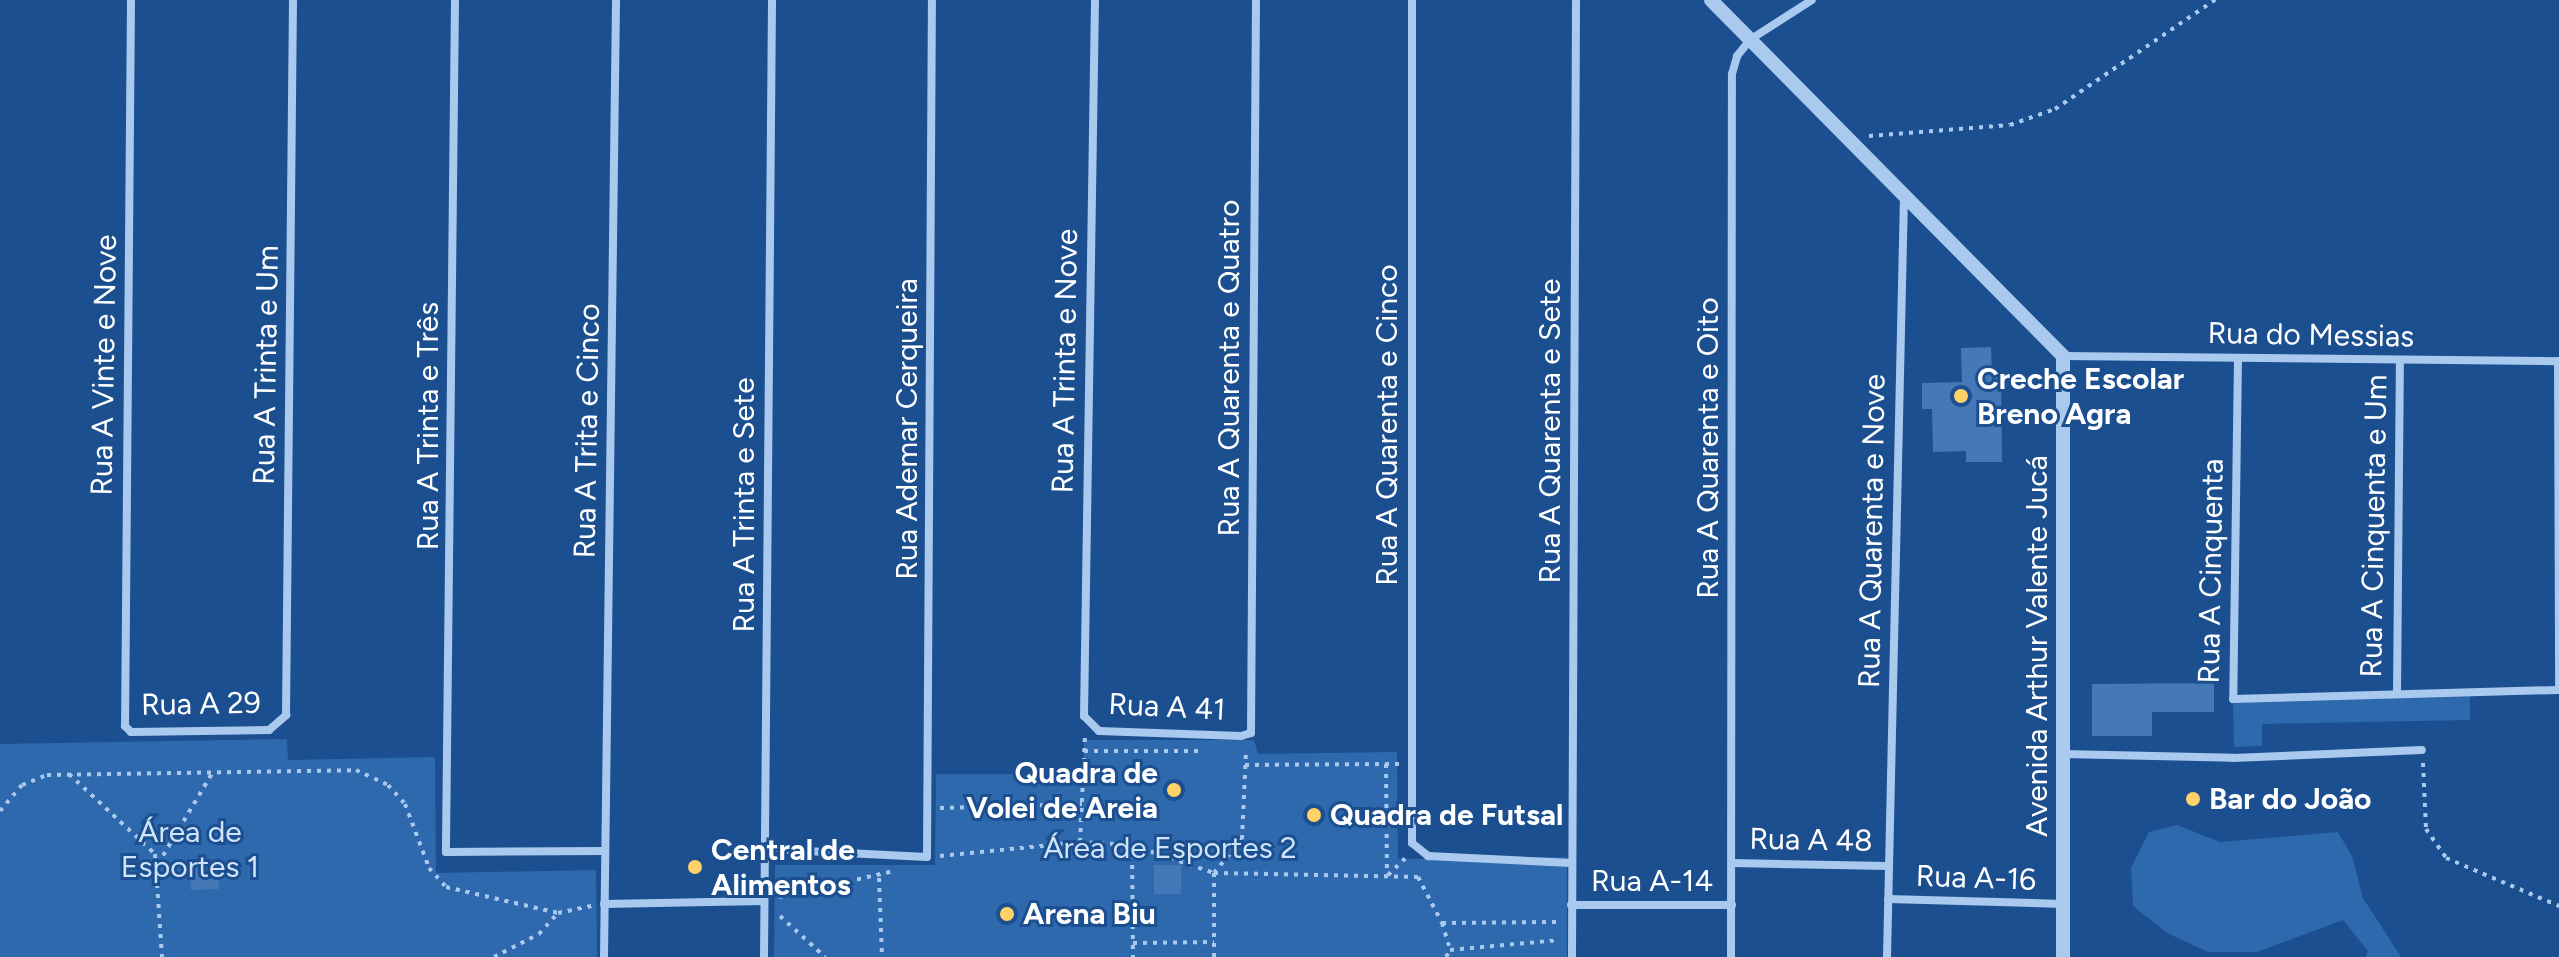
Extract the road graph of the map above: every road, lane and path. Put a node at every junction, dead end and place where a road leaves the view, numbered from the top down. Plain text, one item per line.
1 (131, 0) edge
2 (293, 0) edge
3 (455, 0) edge
4 (616, 0) edge
5 (772, 0) edge
6 (932, 0) edge
7 (1095, 0) edge
8 (1256, 0) edge
9 (1412, 0) edge
10 (1576, 0) edge
11 (1711, 0) edge
12 (1812, 0) edge
13 (2215, 0) edge
14 (1751, 39) junction
15 (1847, 136) junction
16 (1904, 196) junction
17 (2063, 356) junction
18 (2238, 358) junction
19 (2400, 360) junction
20 (2558, 361) edge
21 (2559, 690) edge
22 (2397, 694) junction
23 (1086, 722) junction
24 (276, 726) joint
25 (127, 730) joint
26 (1247, 735) junction
27 (2422, 750) joint
28 (1084, 751) junction
29 (1202, 751) dead end
30 (1231, 752) dead end
31 (1246, 752) junction
32 (2063, 754) junction
33 (1410, 763) junction
34 (1386, 764) junction
35 (1245, 765) junction
36 (214, 770) junction
37 (69, 774) junction
38 (1082, 804) junction
39 (929, 808) junction
40 (0, 811) edge
41 (1080, 842) junction
42 (1132, 845) junction
43 (765, 849) junction
44 (1415, 850) junction
45 (605, 851) junction
46 (925, 858) junction
47 (1571, 863) junction
48 (1732, 863) junction
49 (158, 864) junction
50 (1888, 866) junction
51 (1214, 873) junction
52 (1387, 876) junction
53 (879, 878) junction
54 (1888, 899) junction
55 (764, 901) junction
56 (604, 904) junction
57 (2063, 904) junction
58 (1571, 905) junction
59 (1732, 905) junction
60 (2559, 906) edge
61 (558, 913) junction
62 (1573, 922) junction
63 (1442, 923) junction
64 (1572, 939) junction
65 (1214, 942) junction
66 (1133, 943) junction
67 (1450, 950) junction
68 (817, 955) edge
69 (162, 957) edge
70 (494, 957) edge
71 (604, 957) edge
72 (764, 957) edge
73 (825, 957) edge
74 (882, 957) edge
75 (1133, 957) edge
76 (1214, 957) edge
77 (1446, 957) edge
78 (1572, 957) edge
79 (1731, 957) edge
80 (1887, 957) edge
81 (2063, 957) edge

1 - 25 street, Rua A Vinte e Nove
2 - 24 street, Rua A Trinta e Um
3 - 45 street, Rua A Trinta e Três
4 - 45 street, Rua A Trita e Cinco
5 - 43 street, Rua A Trinta e Sete
6 - 39 street, Rua Ademar Cerqueira
7 - 23 street, Rua A Trinta e Nove
8 - 26 street, Rua A Quarenta e Quatro
9 - 33 street, Rua A Quarenta e Cinco
10 - 47 street, Rua A Quarenta e Sete
11 - 14 street
12 - 14 street
13 - 15 path
14 - 15 street
14 - 48 street, Rua A Quarenta e Oito
15 - 16 street
16 - 17 street
16 - 50 street, Rua A Quarenta e Nove
17 - 18 street, Rua do Messias
17 - 32 street, Avenida Arthur Valente Jucá
18 - 19 street, Rua do Messias
18 - 22 street, Rua A Cinquenta
19 - 20 street, Rua do Messias
19 - 22 street, Rua A Cinquenta e Um
20 - 21 street
21 - 22 street, Rua A Cinquenta
23 - 26 street, Rua A 41
23 - 28 path
24 - 25 street, Rua A 29
26 - 31 path
27 - 32 street
27 - 60 path
28 - 29 path
28 - 38 path
30 - 31 path
31 - 35 path
32 - 57 street, Avenida Arthur Valente Jucá
33 - 34 path
33 - 44 street, Rua A Quarenta e Cinco
34 - 35 path
34 - 52 path
35 - 51 path
36 - 37 path
36 - 49 path
36 - 61 path
37 - 40 path
37 - 49 path
38 - 39 path
38 - 41 path
39 - 46 street, Rua Ademar Cerqueira
41 - 42 path
41 - 46 path
42 - 51 path
42 - 66 path
43 - 46 street
43 - 55 street, Rua A Trinta e Sete
44 - 47 street
44 - 52 path
45 - 56 street, Rua A Trita e Cinco
46 - 53 path
47 - 58 street, Rua A Quarenta e Sete
48 - 50 street, Rua A 48
48 - 59 street, Rua A Quarenta e Oito
49 - 69 path
50 - 54 street, Rua A Quarenta e Nove
51 - 52 path
51 - 65 path
52 - 63 path
53 - 55 path
53 - 74 path
54 - 57 street, Rua A-16
54 - 80 street, Rua A Quarenta e Nove
55 - 56 street
55 - 68 path
55 - 72 street, Rua A Trinta e Sete
56 - 61 path
56 - 71 street, Rua A Trita e Cinco
57 - 81 street, Avenida Arthur Valente Jucá
58 - 59 street, Rua A-14
58 - 62 street, Rua A Quarenta e Sete
59 - 79 street, Rua A Quarenta e Oito
61 - 70 path
62 - 63 path
62 - 64 street, Rua A Quarenta e Sete
63 - 67 path
64 - 67 path
64 - 78 street, Rua A Quarenta e Sete
65 - 66 path
65 - 76 path
66 - 75 path
67 - 77 path
68 - 73 path

